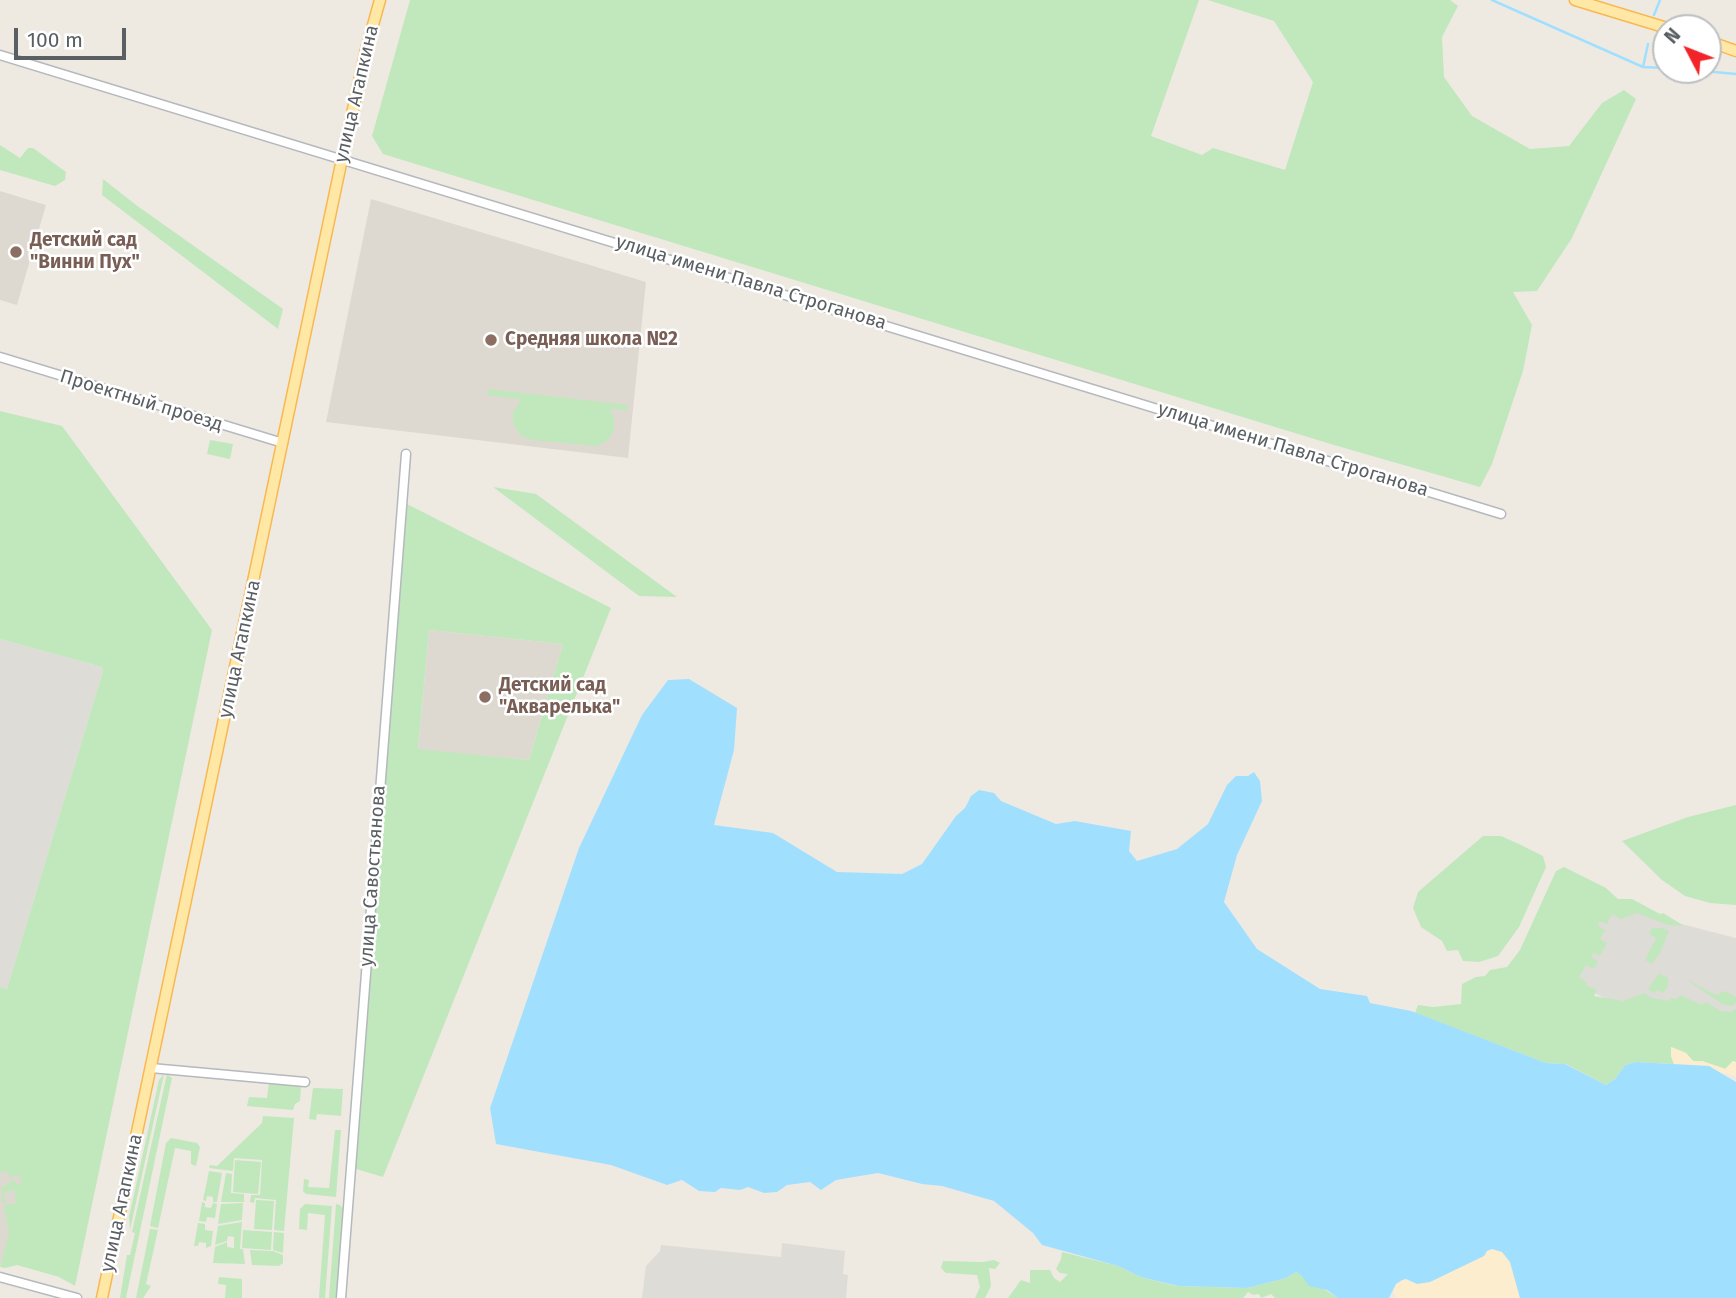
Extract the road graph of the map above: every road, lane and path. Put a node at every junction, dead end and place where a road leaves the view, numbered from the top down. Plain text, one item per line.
1 (380, 0) edge
2 (1575, 0) edge
3 (1652, 23) edge
4 (0, 55) edge
5 (342, 159) junction
6 (0, 358) edge
7 (283, 443) junction
8 (406, 454) dead end
9 (1501, 514) dead end
10 (151, 1068) junction
11 (305, 1082) dead end
12 (0, 1277) edge
13 (77, 1298) edge
14 (102, 1298) edge
15 (341, 1298) edge

1 - 5 main road, улица Агапкина
2 - 3 main road
4 - 5 street, улица имени Павла Строганова
5 - 7 main road, улица Агапкина
5 - 9 street, улица имени Павла Строганова
6 - 7 street, Проектный проезд
7 - 10 main road, улица Агапкина
8 - 15 street, улица Савостьянова
10 - 11 street
10 - 14 main road, улица Агапкина
12 - 13 street

